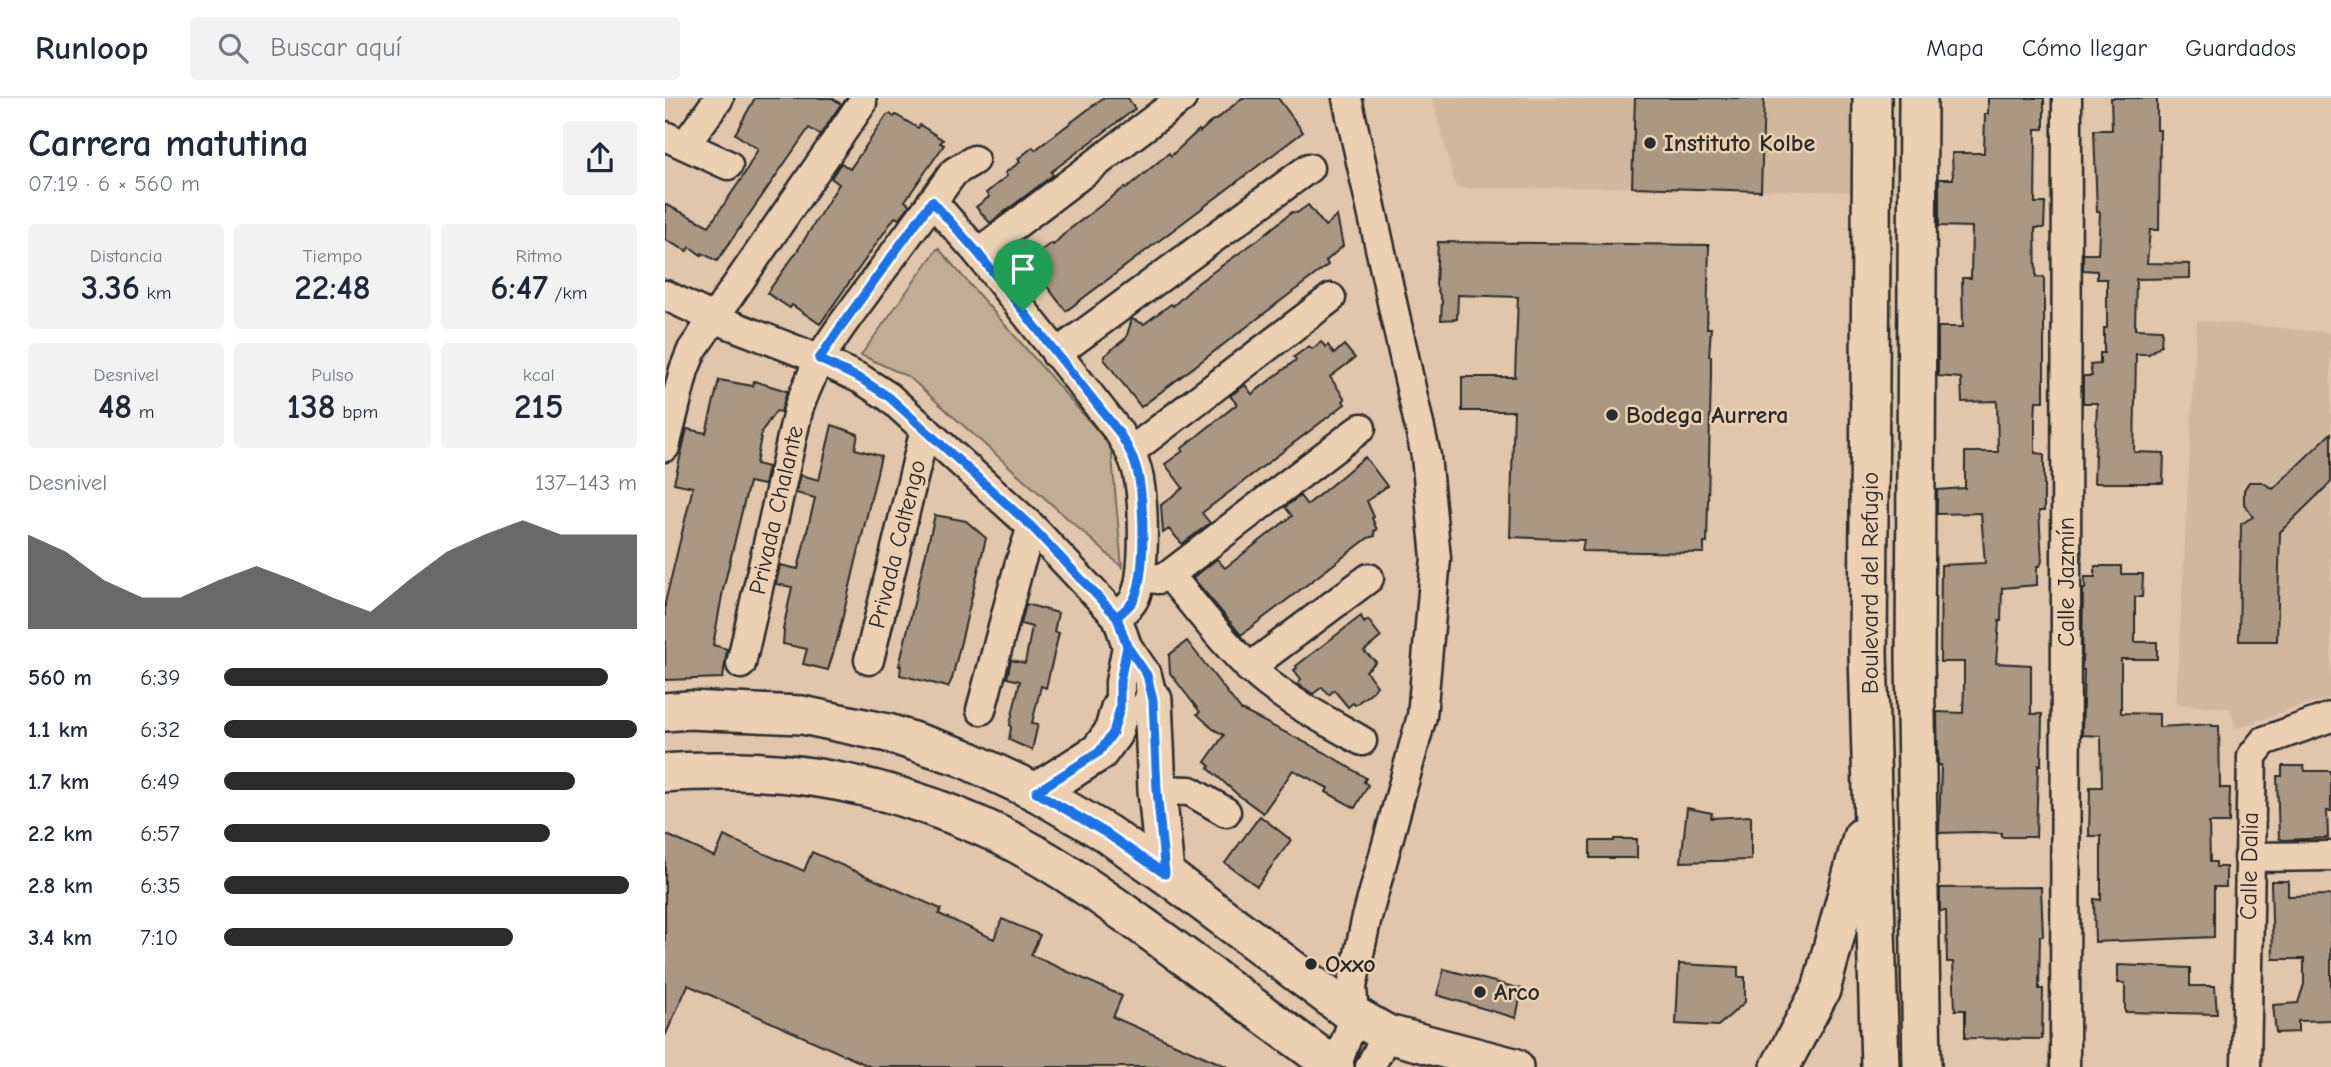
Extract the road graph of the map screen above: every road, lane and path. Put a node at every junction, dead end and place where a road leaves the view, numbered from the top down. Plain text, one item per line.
1 (719, 98) edge
2 (1182, 98) edge
3 (1347, 98) edge
4 (1872, 98) edge
5 (1918, 98) edge
6 (2067, 98) edge
7 (862, 103) dead end
8 (675, 140) edge
9 (974, 160) dead end
10 (728, 165) dead end
11 (1309, 168) dead end
12 (932, 201) junction
13 (978, 253) junction
14 (665, 295) edge
15 (1331, 298) dead end
16 (713, 318) junction
17 (1056, 354) junction
18 (819, 359) junction
19 (1361, 428) dead end
20 (925, 429) junction
21 (665, 447) edge
22 (1131, 451) junction
23 (1032, 527) junction
24 (1169, 575) junction
25 (1142, 577) junction
26 (1369, 578) dead end
27 (1117, 617) junction
28 (869, 660) dead end
29 (741, 664) dead end
30 (1248, 668) junction
31 (1137, 704) junction
32 (981, 710) dead end
33 (665, 712) edge
34 (2331, 717) edge
35 (1362, 741) dead end
36 (665, 773) edge
37 (1157, 790) junction
38 (1036, 792) junction
39 (1872, 802) junction
40 (1226, 812) dead end
41 (2331, 856) edge
42 (2249, 857) junction
43 (1165, 874) junction
44 (1352, 1014) junction
45 (1387, 1034) junction
46 (1335, 1067) edge
47 (1370, 1067) edge
48 (1514, 1067) edge
49 (1780, 1067) edge
50 (1880, 1067) edge
51 (1922, 1067) edge
52 (2065, 1067) edge
53 (2246, 1067) edge

1 - 8 street
2 - 13 street
3 - 44 street
4 - 39 main road, Boulevard del Refugio
5 - 51 main road, Boulevard del Refugio
6 - 52 street, Calle Jazmín
7 - 16 street
8 - 10 street
9 - 12 street, Privada Chalante
11 - 17 street
12 - 13 street
12 - 18 street, Privada Chalante
13 - 17 street
14 - 16 street
15 - 22 street
16 - 18 street
16 - 21 street
17 - 22 street
18 - 20 street
18 - 29 street, Privada Chalante
19 - 24 street
20 - 23 street
20 - 28 street, Privada Caltengo
22 - 25 street
23 - 27 street
23 - 32 street
24 - 25 street
24 - 30 street
25 - 27 street
26 - 30 street
27 - 31 street
30 - 35 street
31 - 37 main road
31 - 38 main road
33 - 38 main road
34 - 42 street, Calle Dalia
36 - 46 main road
37 - 40 street
37 - 43 main road
38 - 43 main road
39 - 49 main road
39 - 50 main road, Boulevard del Refugio
41 - 42 street
42 - 53 street, Calle Dalia
43 - 44 main road
44 - 45 main road
44 - 46 street
45 - 47 street
45 - 48 main road

